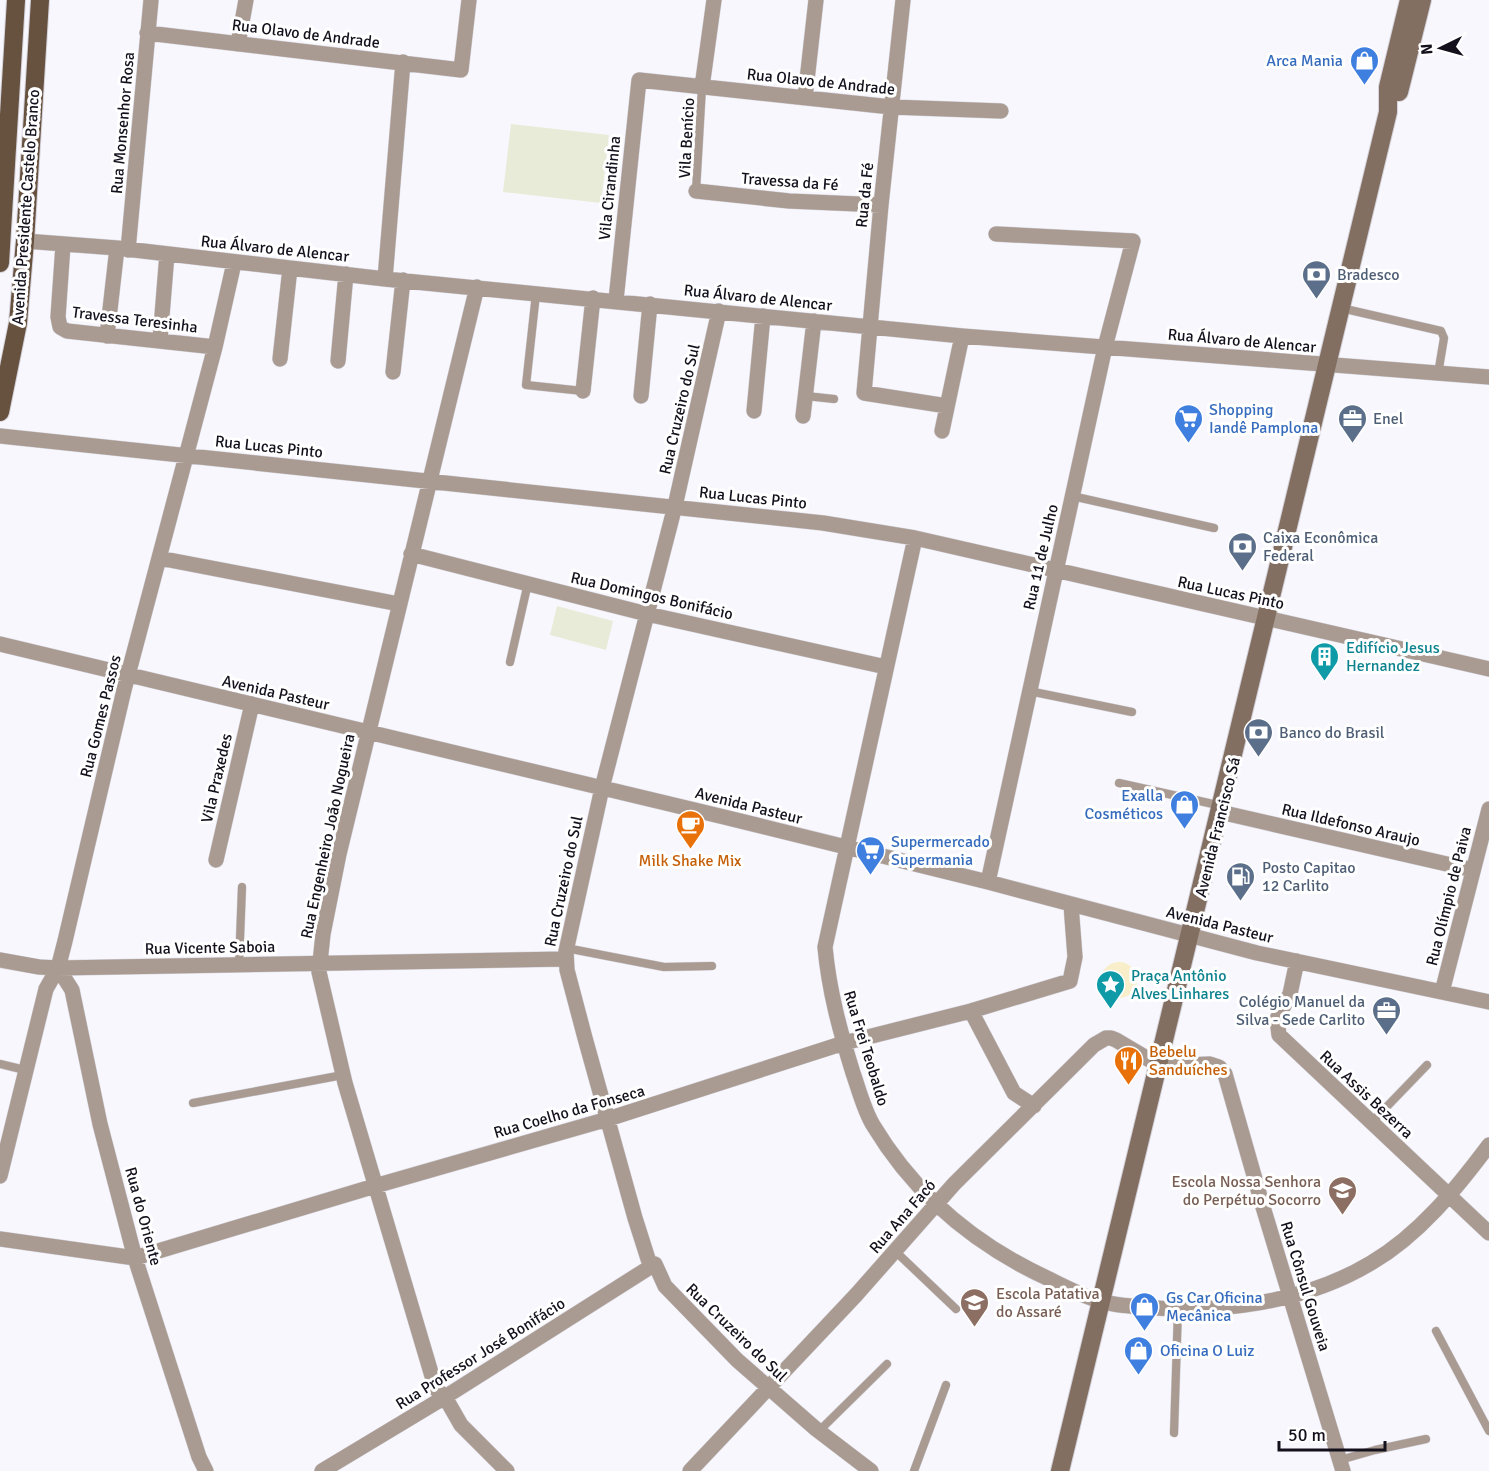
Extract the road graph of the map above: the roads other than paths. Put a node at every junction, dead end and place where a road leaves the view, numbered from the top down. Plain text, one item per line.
1 (16, 0) edge
2 (40, 0) edge
3 (151, 0) edge
4 (246, 0) edge
5 (469, 0) edge
6 (714, 0) edge
7 (816, 0) edge
8 (903, 0) edge
9 (1409, 0) edge
10 (1422, 0) edge
11 (147, 33) junction
12 (238, 44) junction
13 (403, 62) junction
14 (639, 80) joint
15 (702, 87) junction
16 (805, 98) junction
17 (891, 107) junction
18 (1001, 111) dead end
19 (1388, 112) junction
20 (696, 191) joint
21 (881, 205) junction
22 (996, 234) dead end
23 (1, 241) edge
24 (25, 241) junction
25 (63, 245) junction
26 (122, 249) junction
27 (167, 254) junction
28 (0, 263) edge
29 (234, 263) junction
30 (290, 268) junction
31 (346, 274) junction
32 (385, 279) junction
33 (403, 280) junction
34 (477, 287) junction
35 (536, 292) junction
36 (593, 298) junction
37 (616, 300) junction
38 (650, 304) junction
39 (1341, 308) junction
40 (719, 311) junction
41 (763, 316) junction
42 (814, 321) junction
43 (870, 326) junction
44 (107, 336) junction
45 (962, 336) junction
46 (160, 340) junction
47 (215, 347) junction
48 (1105, 347) junction
49 (280, 359) dead end
50 (338, 361) dead end
51 (1328, 365) junction
52 (393, 372) dead end
53 (1438, 374) junction
54 (1489, 378) edge
55 (583, 391) joint
56 (641, 396) dead end
57 (806, 396) junction
58 (834, 399) dead end
59 (948, 405) junction
60 (754, 411) dead end
61 (0, 412) edge
62 (803, 416) dead end
63 (942, 431) dead end
64 (0, 436) edge
65 (186, 455) junction
66 (429, 482) junction
67 (1072, 496) junction
68 (675, 506) junction
69 (1214, 528) dead end
70 (915, 538) junction
71 (411, 554) junction
72 (159, 558) junction
73 (1055, 572) junction
74 (528, 583) junction
75 (399, 604) junction
76 (647, 614) junction
77 (1268, 618) junction
78 (0, 644) edge
79 (510, 662) dead end
80 (886, 667) junction
81 (1489, 669) edge
82 (128, 676) junction
83 (1029, 690) junction
84 (252, 704) junction
85 (1132, 712) dead end
86 (367, 731) junction
87 (1119, 783) dead end
88 (602, 788) junction
89 (1221, 809) junction
90 (1489, 809) edge
91 (1486, 832) edge
92 (846, 848) junction
93 (216, 860) dead end
94 (1473, 870) junction
95 (988, 882) junction
96 (242, 887) dead end
97 (1071, 905) junction
98 (1190, 934) junction
99 (566, 953) junction
100 (0, 960) edge
101 (1297, 961) junction
102 (319, 962) junction
103 (239, 965) junction
104 (712, 966) dead end
105 (58, 968) junction
106 (1442, 992) junction
107 (1489, 1002) edge
108 (971, 1011) junction
109 (844, 1043) junction
110 (0, 1064) edge
111 (1427, 1065) dead end
112 (1160, 1066) junction
113 (25, 1070) junction
114 (343, 1075) junction
115 (193, 1103) dead end
116 (1034, 1106) junction
117 (608, 1119) junction
118 (1371, 1123) junction
119 (1489, 1145) edge
120 (0, 1176) edge
121 (375, 1185) junction
122 (1449, 1195) junction
123 (935, 1205) junction
124 (1489, 1233) edge
125 (0, 1239) edge
126 (895, 1251) junction
127 (135, 1258) junction
128 (655, 1264) junction
129 (1291, 1296) junction
130 (1102, 1302) junction
131 (956, 1309) dead end
132 (1178, 1309) junction
133 (1436, 1331) dead end
134 (887, 1364) dead end
135 (946, 1385) dead end
136 (769, 1389) junction
137 (445, 1397) junction
138 (819, 1431) junction
139 (1489, 1431) edge
140 (1174, 1433) dead end
141 (1426, 1439) dead end
142 (1341, 1466) edge
143 (206, 1471) edge
144 (322, 1471) edge
145 (507, 1471) edge
146 (690, 1471) edge
147 (872, 1471) edge
148 (914, 1471) edge
149 (1060, 1471) edge

1 - 23 main road, Avenida Presidente Castelo Branco
2 - 24 main road, Avenida Presidente Castelo Branco
3 - 11 street, Rua Monsenhor Rosa
4 - 12 street
5 - 13 street, Rua Olavo de Andrade
6 - 15 street
7 - 16 street
8 - 17 street, Rua da Fé
9 - 19 main road, Avenida Francisco Sá
10 - 19 main road, Avenida Francisco Sá
11 - 12 street, Rua Olavo de Andrade
11 - 26 street, Rua Monsenhor Rosa
12 - 13 street, Rua Olavo de Andrade
13 - 32 street
14 - 15 street, Rua Olavo de Andrade
14 - 37 street, Vila Cirandinha
15 - 16 street, Rua Olavo de Andrade
15 - 20 lane, Vila Benício
16 - 17 street, Rua Olavo de Andrade
17 - 18 street, Rua Olavo de Andrade
17 - 21 street, Rua da Fé
19 - 39 main road, Avenida Francisco Sá
20 - 21 street, Travessa da Fé
21 - 43 street, Rua da Fé
22 - 48 street, Rua 11 de Julho
23 - 28 main road, Avenida Presidente Castelo Branco
24 - 25 street, Rua Álvaro de Alencar
24 - 61 main road, Avenida Presidente Castelo Branco
25 - 26 street, Rua Álvaro de Alencar
25 - 44 street, Travessa Teresinha
26 - 27 street, Rua Álvaro de Alencar
26 - 44 street, Rua Monsenhor Rosa
27 - 29 street, Rua Álvaro de Alencar
27 - 46 street
29 - 30 street, Rua Álvaro de Alencar
29 - 47 street, Rua Gomes Passos
30 - 31 street, Rua Álvaro de Alencar
30 - 49 street
31 - 32 street, Rua Álvaro de Alencar
31 - 50 street
32 - 33 street, Rua Álvaro de Alencar
33 - 34 street, Rua Álvaro de Alencar
33 - 52 street
34 - 35 street, Rua Álvaro de Alencar
34 - 66 street, Rua Engenheiro João Nogueira
35 - 36 street, Rua Álvaro de Alencar
35 - 55 lane
36 - 37 street, Rua Álvaro de Alencar
36 - 55 street
37 - 38 street, Rua Álvaro de Alencar
38 - 40 street, Rua Álvaro de Alencar
38 - 56 street
39 - 51 main road, Avenida Francisco Sá
39 - 53 lane
40 - 41 street, Rua Álvaro de Alencar
40 - 68 street, Rua Cruzeiro do Sul
41 - 42 street, Rua Álvaro de Alencar
41 - 60 street
42 - 43 street, Rua Álvaro de Alencar
42 - 57 street
43 - 45 street, Rua Álvaro de Alencar
43 - 59 street, Rua da Fé
44 - 46 street, Travessa Teresinha
45 - 48 street, Rua Álvaro de Alencar
45 - 59 street
46 - 47 street, Travessa Teresinha
47 - 65 street, Rua Gomes Passos
48 - 51 street, Rua Álvaro de Alencar
48 - 67 street, Rua 11 de Julho
51 - 53 street, Rua Álvaro de Alencar
51 - 77 main road, Avenida Francisco Sá
53 - 54 street, Rua Álvaro de Alencar
57 - 58 lane
57 - 62 street
59 - 63 street
64 - 65 street, Rua Lucas Pinto
65 - 66 street, Rua Lucas Pinto
65 - 72 street, Rua Gomes Passos
66 - 68 street, Rua Lucas Pinto
66 - 71 street, Rua Engenheiro João Nogueira
67 - 69 lane
67 - 73 street, Rua 11 de Julho
68 - 70 street, Rua Lucas Pinto
68 - 76 street, Rua Cruzeiro do Sul
70 - 73 street, Rua Lucas Pinto
70 - 80 street, Rua Frei Teobaldo
71 - 74 street, Rua Domingos Bonifácio
71 - 75 street, Rua Engenheiro João Nogueira
72 - 75 street
72 - 82 street, Rua Gomes Passos
73 - 77 street, Rua Lucas Pinto
73 - 83 street, Rua 11 de Julho
74 - 76 street, Rua Domingos Bonifácio
74 - 79 lane
75 - 86 street, Rua Engenheiro João Nogueira
76 - 80 street, Rua Domingos Bonifácio
76 - 88 street, Rua Cruzeiro do Sul
77 - 81 street, Rua Lucas Pinto
77 - 89 main road, Avenida Francisco Sá
78 - 82 street, Avenida Pasteur
80 - 92 street, Rua Frei Teobaldo
82 - 84 street, Avenida Pasteur
82 - 105 street, Rua Gomes Passos
83 - 85 lane
83 - 95 street, Rua 11 de Julho
84 - 86 street, Avenida Pasteur
84 - 93 street, Vila Praxedes
86 - 88 street, Avenida Pasteur
86 - 102 street, Rua Engenheiro João Nogueira
87 - 89 lane
88 - 92 street, Avenida Pasteur
88 - 99 street, Rua Cruzeiro do Sul
89 - 94 street, Rua Ildefonso Araujo
89 - 98 main road, Avenida Francisco Sá
90 - 91 street, Rua Olímpio de Paiva
91 - 94 street, Rua Olímpio de Paiva
92 - 95 street, Avenida Pasteur
92 - 109 street, Rua Frei Teobaldo
94 - 106 street, Rua Olímpio de Paiva
95 - 97 street, Avenida Pasteur
96 - 103 lane
97 - 98 street, Avenida Pasteur
97 - 108 street, Rua Coelho da Fonseca
98 - 101 street, Avenida Pasteur
98 - 112 main road, Avenida Francisco Sá
99 - 102 street, Rua Vicente Saboia
99 - 104 lane
99 - 117 street, Rua Cruzeiro do Sul
100 - 105 street, Rua Vicente Saboia
101 - 106 street, Avenida Pasteur
101 - 118 street, Rua Assis Bezerra
102 - 103 street, Rua Vicente Saboia
102 - 114 street, Rua Engenheiro João Nogueira
103 - 105 street, Rua Vicente Saboia
105 - 113 street, Rua Gomes Passos
105 - 127 street, Rua do Oriente
106 - 107 street, Avenida Pasteur
108 - 109 street, Rua Coelho da Fonseca
108 - 116 street
109 - 117 street, Rua Coelho da Fonseca
109 - 123 street, Rua Frei Teobaldo
110 - 113 lane
111 - 118 lane
112 - 116 street, Rua Ana Facó
112 - 129 street, Rua Cônsul Gouveia
112 - 130 main road, Avenida Francisco Sá
113 - 120 street, Rua Gomes Passos
114 - 115 lane
114 - 121 street, Rua Engenheiro João Nogueira
116 - 123 street, Rua Ana Facó
117 - 121 street, Rua Coelho da Fonseca
117 - 128 street, Rua Cruzeiro do Sul
118 - 122 street, Rua Assis Bezerra
119 - 122 street, Rua Frei Teobaldo
121 - 127 street, Rua Coelho da Fonseca
121 - 137 street, Rua Engenheiro João Nogueira
122 - 124 street, Rua Assis Bezerra
122 - 129 street, Rua Frei Teobaldo
123 - 126 street, Rua Ana Facó
123 - 130 street, Rua Frei Teobaldo
125 - 127 street, Rua Coelho da Fonseca
126 - 131 lane
126 - 136 street, Rua Ana Facó
127 - 143 street, Rua do Oriente
128 - 136 street, Rua Cruzeiro do Sul
128 - 137 street, Rua Professor José Bonifácio
129 - 132 street, Rua Frei Teobaldo
129 - 142 street, Rua Cônsul Gouveia
130 - 132 street, Rua Frei Teobaldo
130 - 149 main road, Avenida Francisco Sá
132 - 140 lane
133 - 139 lane
134 - 138 lane
135 - 148 lane
136 - 138 street, Rua Cruzeiro do Sul
136 - 146 street, Rua Ana Facó
137 - 144 street, Rua Professor José Bonifácio
137 - 145 street, Rua Engenheiro João Nogueira
138 - 147 street, Rua Cruzeiro do Sul
141 - 142 lane

